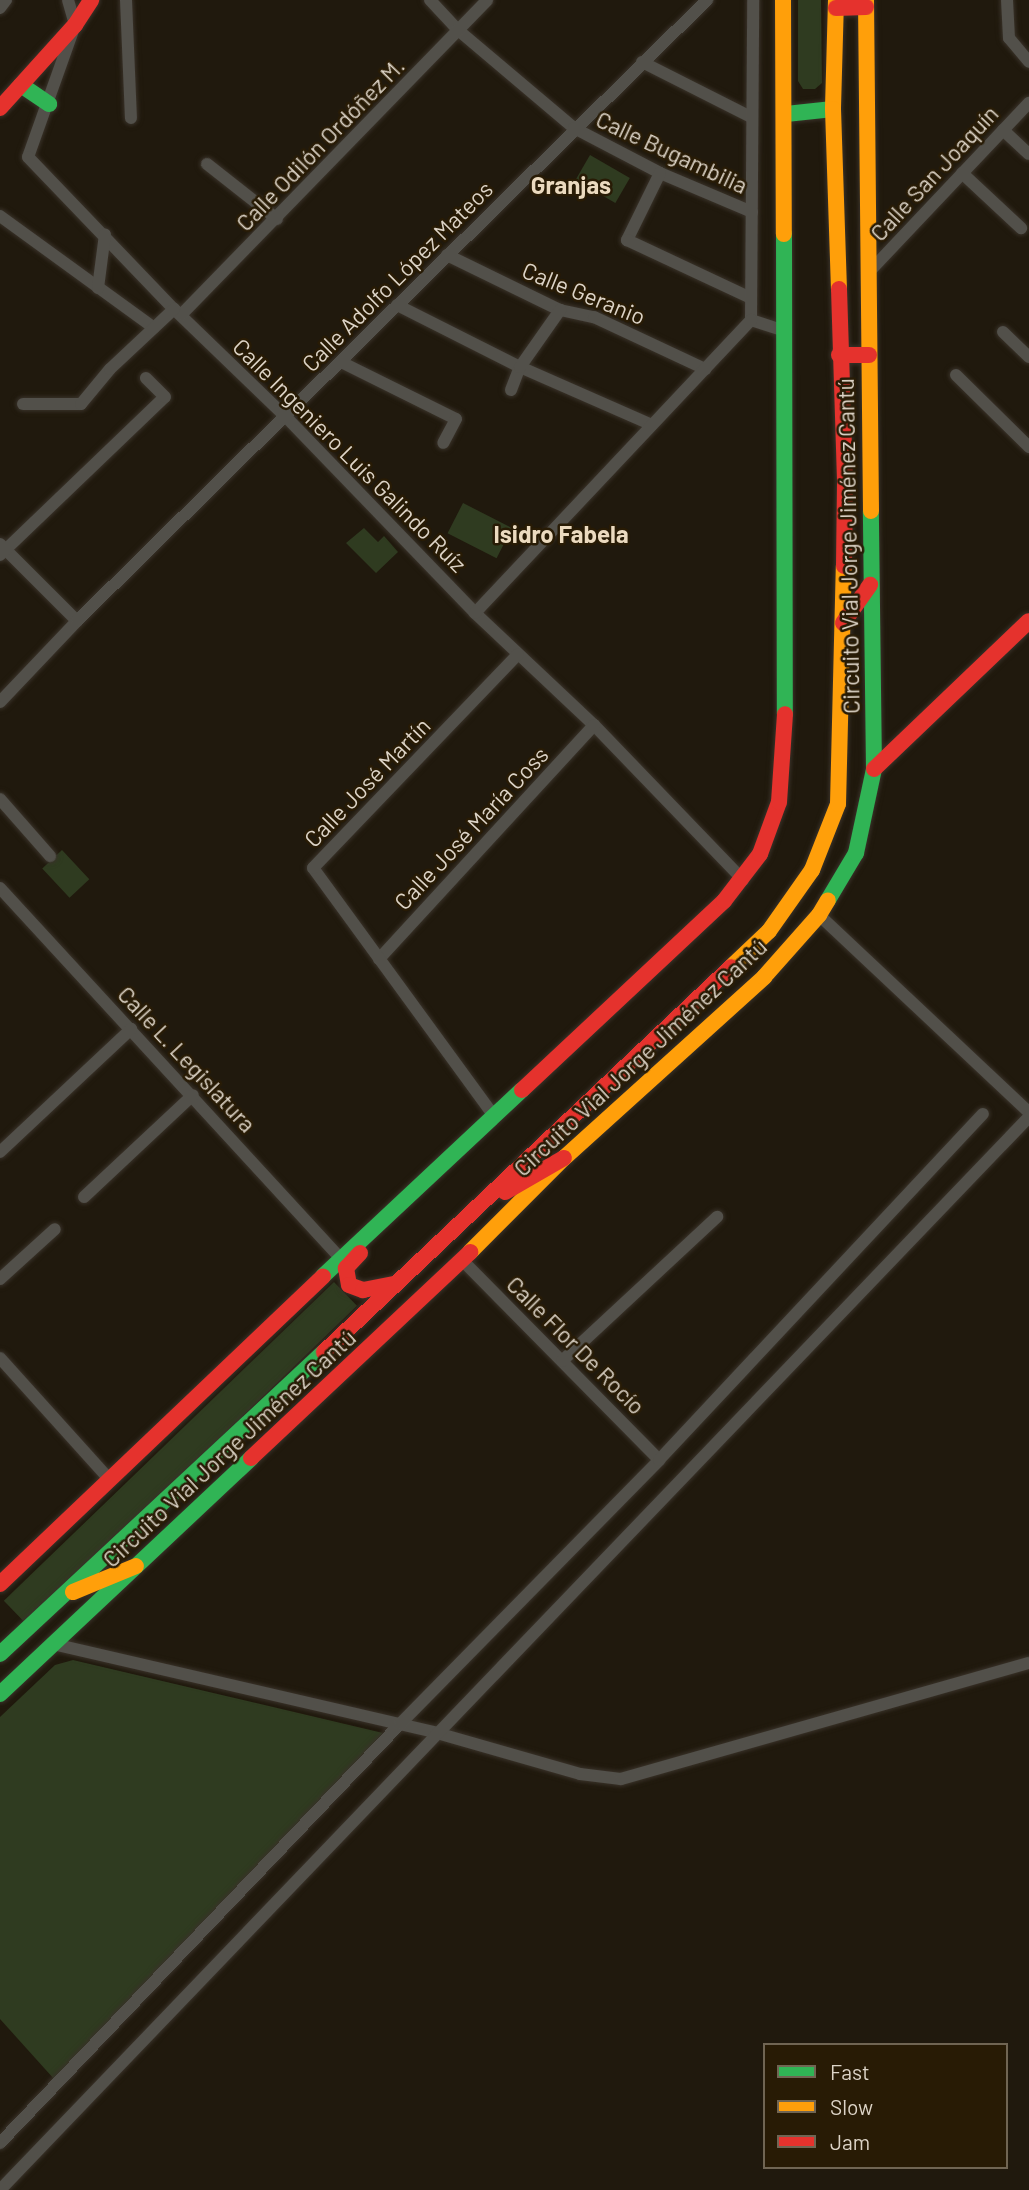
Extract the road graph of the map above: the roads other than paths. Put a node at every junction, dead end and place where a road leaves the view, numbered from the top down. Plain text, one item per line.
1 (6, 0) edge
2 (68, 0) edge
3 (91, 0) edge
4 (126, 0) edge
5 (430, 0) edge
6 (487, 0) edge
7 (707, 0) edge
8 (753, 0) edge
9 (783, 0) edge
10 (1007, 0) edge
11 (836, 4) edge
12 (866, 4) edge
13 (0, 8) edge
14 (75, 25) junction
15 (458, 30) junction
16 (642, 62) junction
17 (1029, 62) edge
18 (21, 85) junction
19 (1029, 103) edge
20 (49, 104) junction
21 (0, 108) edge
22 (833, 109) junction
23 (786, 114) junction
24 (751, 117) junction
25 (131, 118) dead end
26 (573, 128) junction
27 (1003, 130) junction
28 (1029, 154) edge
29 (207, 164) dead end
30 (660, 173) junction
31 (962, 173) junction
32 (752, 212) junction
33 (0, 216) edge
34 (277, 219) junction
35 (1021, 228) dead end
36 (105, 234) junction
37 (447, 255) junction
38 (869, 272) junction
39 (99, 288) junction
40 (751, 298) junction
41 (397, 305) junction
42 (559, 310) junction
43 (177, 312) junction
44 (751, 320) junction
45 (154, 328) junction
46 (785, 331) junction
47 (1003, 332) dead end
48 (839, 355) junction
49 (869, 355) junction
50 (1029, 357) edge
51 (341, 362) junction
52 (520, 367) junction
53 (705, 369) junction
54 (956, 375) dead end
55 (146, 378) dead end
56 (511, 390) dead end
57 (23, 404) dead end
58 (286, 417) junction
59 (652, 425) junction
60 (443, 443) dead end
61 (1029, 447) edge
62 (3, 549) edge
63 (870, 584) junction
64 (475, 613) junction
65 (77, 621) junction
66 (1029, 621) edge
67 (843, 623) junction
68 (518, 654) junction
69 (0, 702) edge
70 (594, 725) junction
71 (874, 769) junction
72 (0, 799) edge
73 (50, 856) dead end
74 (743, 880) junction
75 (0, 888) edge
76 (819, 915) junction
77 (379, 959) junction
78 (131, 1029) junction
79 (193, 1095) junction
80 (983, 1114) dead end
81 (1029, 1114) edge
82 (494, 1116) junction
83 (0, 1152) edge
84 (564, 1158) junction
85 (443, 1164) junction
86 (84, 1196) dead end
87 (478, 1208) junction
88 (717, 1217) dead end
89 (55, 1229) dead end
90 (341, 1259) junction
91 (462, 1260) junction
92 (0, 1279) edge
93 (393, 1284) junction
94 (562, 1361) junction
95 (1, 1362) edge
96 (659, 1460) junction
97 (110, 1479) junction
98 (136, 1566) junction
99 (0, 1584) edge
100 (63, 1596) junction
101 (53, 1644) junction
102 (0, 1654) edge
103 (1029, 1663) edge
104 (0, 1694) edge
105 (400, 1724) junction
106 (437, 1733) junction
107 (0, 2143) edge
108 (0, 2190) edge

1 - 13 street
2 - 14 street
3 - 14 main road
4 - 25 street
5 - 15 street, Calle Bugambilia
6 - 15 street, Calle Odilón Ordóñez M.
7 - 16 street, Calle Adolfo López Mateos
8 - 24 street
9 - 23 main road
10 - 17 street
11 - 12 main road
11 - 22 main road, Circuito Vial Jorge Jiménez Cantú
12 - 38 main road, Circuito Vial Jorge Jiménez Cantú
14 - 18 main road
14 - 20 street, Calle Ingeniero Luis Galindo Ruíz
15 - 26 street, Calle Bugambilia
15 - 34 street, Calle Odilón Ordóñez M.
16 - 24 street
16 - 26 street, Calle Adolfo López Mateos
18 - 20 main road
18 - 21 main road
19 - 27 street, Calle San Joaquín
20 - 36 street, Calle Ingeniero Luis Galindo Ruíz
22 - 23 main road
22 - 48 main road, Circuito Vial Jorge Jiménez Cantú
23 - 46 main road
24 - 32 street
26 - 30 street, Calle Bugambilia
26 - 37 street, Calle Adolfo López Mateos
27 - 28 street
27 - 31 street, Calle San Joaquín
29 - 34 street
30 - 32 street, Calle Bugambilia
30 - 40 street
31 - 35 street
31 - 38 street, Calle San Joaquín
32 - 40 street
33 - 39 street
34 - 43 street, Calle Odilón Ordóñez M.
36 - 39 street
36 - 43 street, Calle Ingeniero Luis Galindo Ruíz
37 - 41 street, Calle Adolfo López Mateos
37 - 42 street, Calle Geranio
38 - 49 main road, Circuito Vial Jorge Jiménez Cantú
39 - 45 street
40 - 44 street
41 - 51 street, Calle Adolfo López Mateos
41 - 52 street
42 - 52 street
42 - 53 street, Calle Geranio
43 - 45 street, Calle Odilón Ordóñez M.
43 - 58 street, Calle Ingeniero Luis Galindo Ruíz
44 - 46 street
44 - 53 street
45 - 57 street, Calle Odilón Ordóñez M.
46 - 74 main road
47 - 50 street
48 - 49 main road
48 - 67 main road, Circuito Vial Jorge Jiménez Cantú
49 - 63 main road, Circuito Vial Jorge Jiménez Cantú
51 - 58 street, Calle Adolfo López Mateos
51 - 60 street
52 - 56 street
52 - 59 street
53 - 59 street
54 - 61 street
55 - 62 street
58 - 64 street, Calle Ingeniero Luis Galindo Ruíz
58 - 65 street, Calle Adolfo López Mateos
59 - 64 street
62 - 65 street
63 - 67 main road
63 - 71 main road, Circuito Vial Jorge Jiménez Cantú
64 - 68 street, Calle Ingeniero Luis Galindo Ruíz
65 - 69 street, Calle Adolfo López Mateos
66 - 71 main road
67 - 87 main road, Circuito Vial Jorge Jiménez Cantú
68 - 70 street, Calle Ingeniero Luis Galindo Ruíz
68 - 77 street, Calle José Martín
70 - 74 street, Calle Ingeniero Luis Galindo Ruíz
70 - 77 street, Calle José María Coss
71 - 76 main road, Circuito Vial Jorge Jiménez Cantú
72 - 73 street
74 - 82 main road
75 - 78 street, Calle L. Legislatura
76 - 81 street
76 - 84 main road, Circuito Vial Jorge Jiménez Cantú
77 - 82 street, Calle José Martín
78 - 79 street, Calle L. Legislatura
78 - 83 street
79 - 86 street
79 - 90 street, Calle L. Legislatura
80 - 96 street
81 - 106 street
82 - 85 main road
84 - 87 main road
84 - 91 main road, Circuito Vial Jorge Jiménez Cantú
85 - 90 main road
85 - 93 main road
87 - 93 main road, Circuito Vial Jorge Jiménez Cantú
88 - 94 street
89 - 92 street
90 - 97 main road
91 - 94 street, Calle Flor De Rocío
91 - 98 main road, Circuito Vial Jorge Jiménez Cantú
93 - 100 main road, Circuito Vial Jorge Jiménez Cantú
94 - 96 street, Calle Flor De Rocío
95 - 97 street
96 - 105 street
97 - 99 main road
98 - 100 main road
98 - 101 main road, Circuito Vial Jorge Jiménez Cantú
100 - 102 main road, Circuito Vial Jorge Jiménez Cantú
101 - 104 main road, Circuito Vial Jorge Jiménez Cantú
101 - 105 street
103 - 106 street
105 - 106 street
105 - 107 street
106 - 108 street

